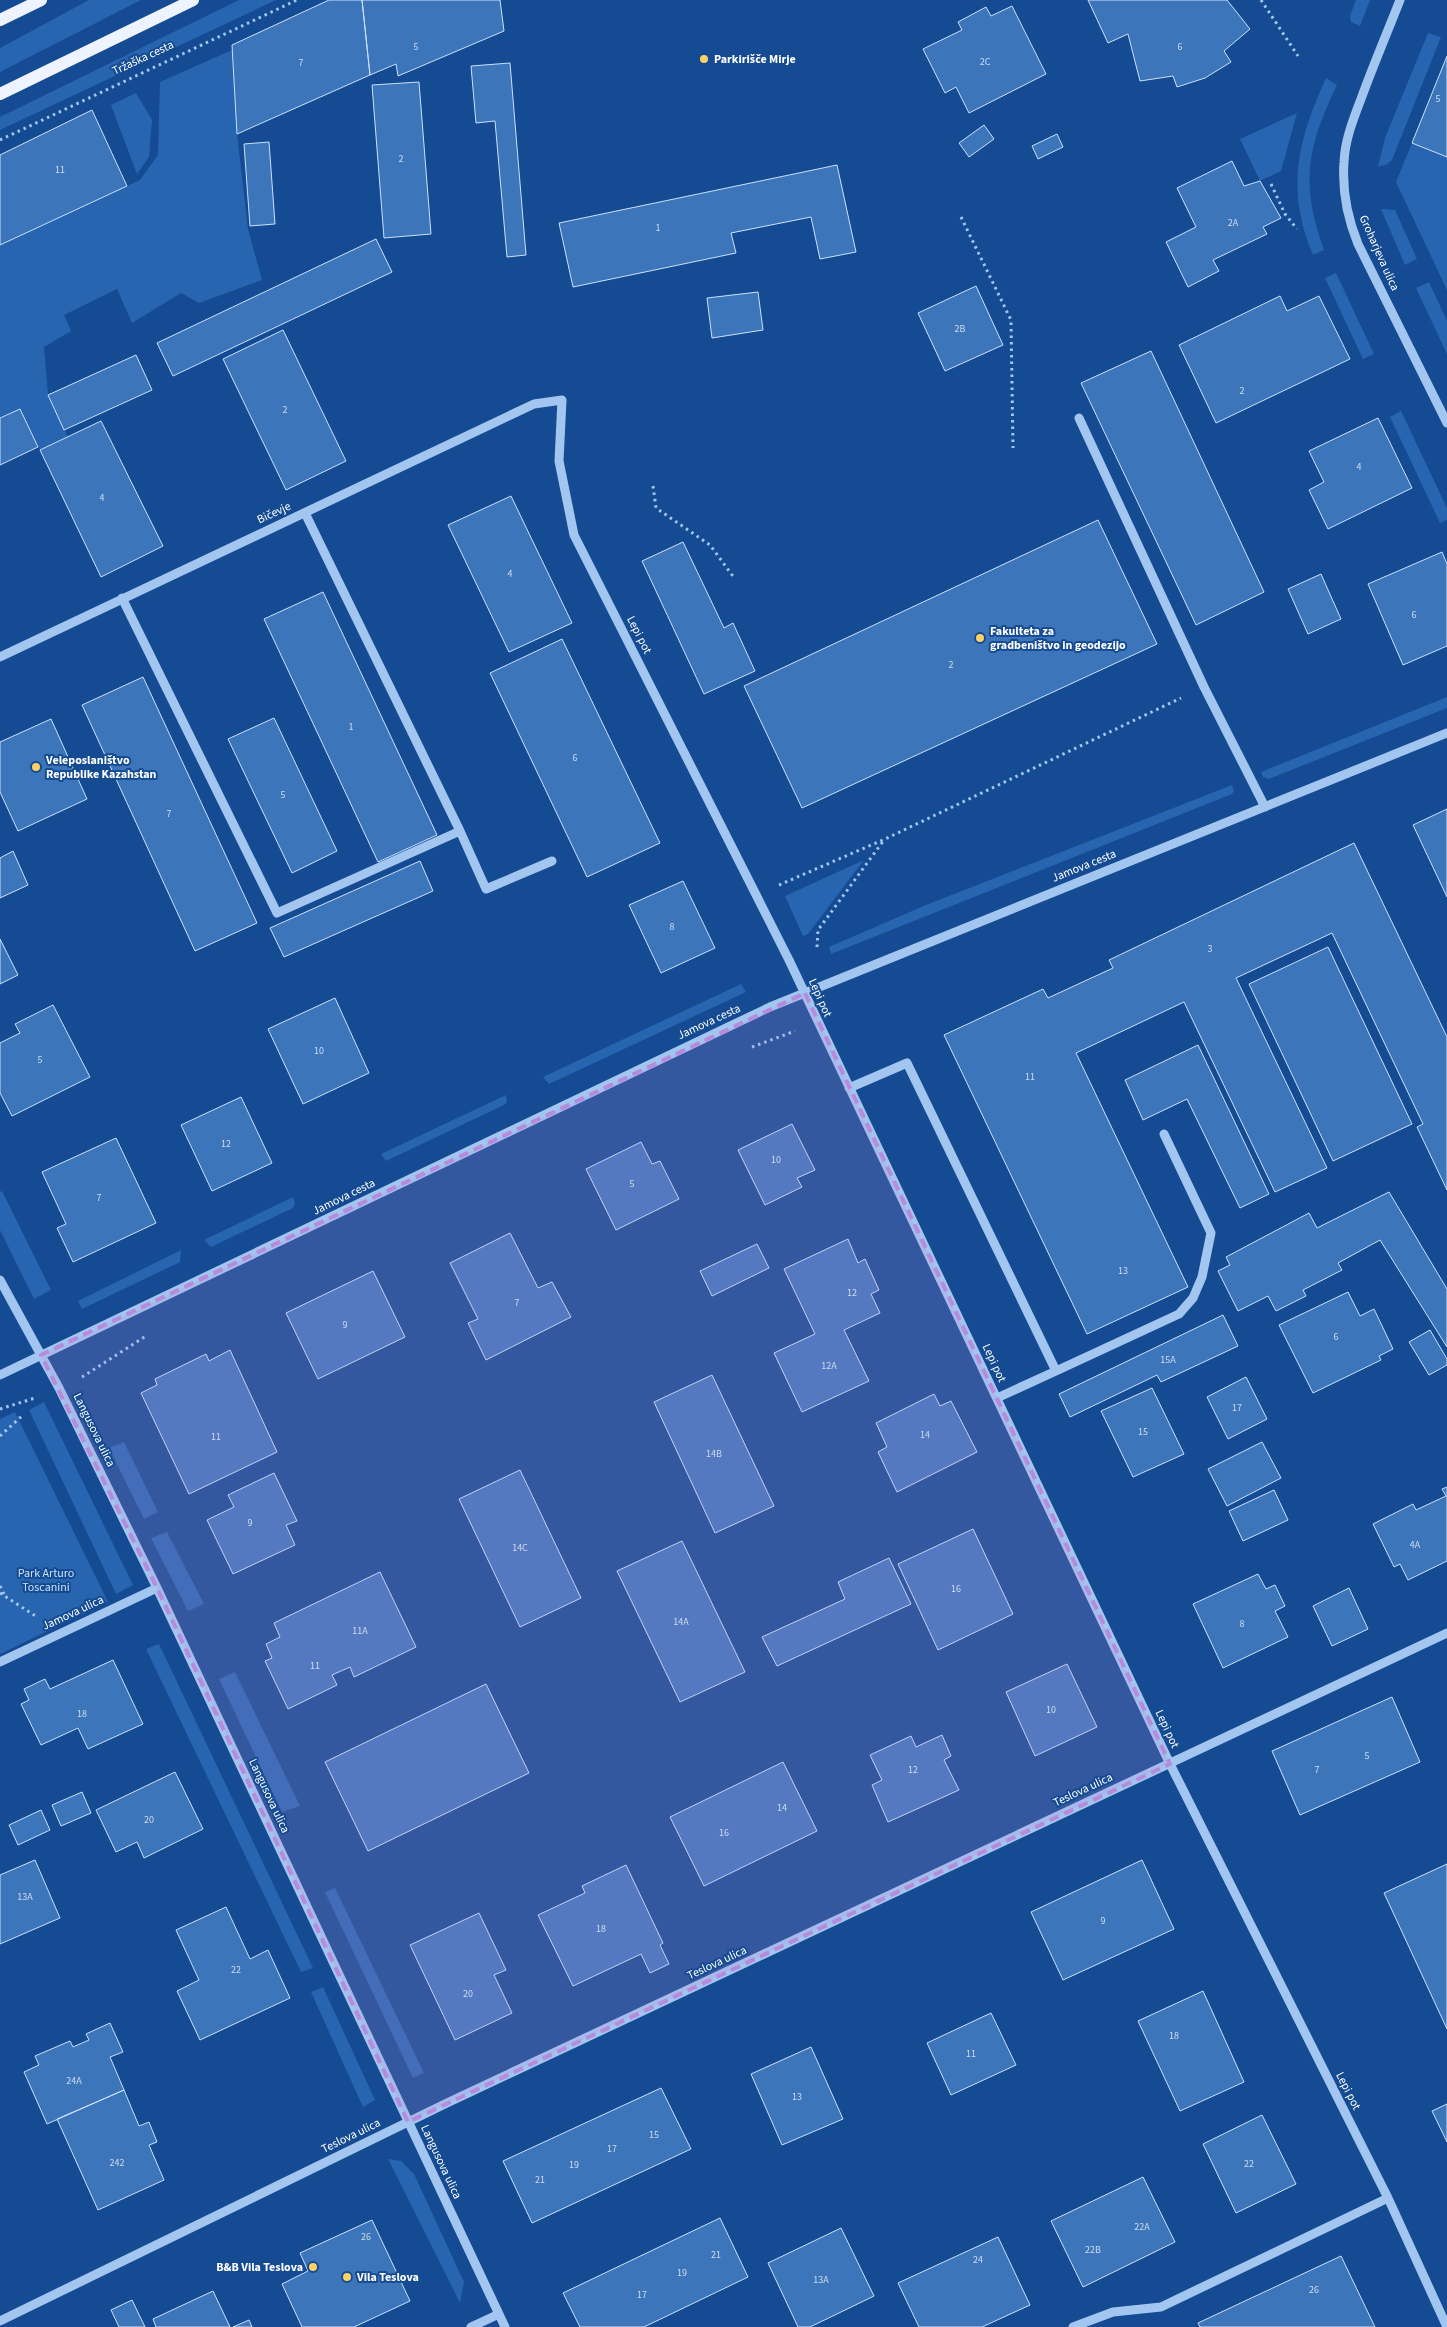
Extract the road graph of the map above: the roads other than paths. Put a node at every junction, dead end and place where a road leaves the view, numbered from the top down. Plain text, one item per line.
1 (41, 0) edge
2 (193, 0) edge
3 (1400, 0) edge
4 (0, 20) edge
5 (0, 94) edge
6 (562, 400) joint
7 (1079, 418) dead end
8 (1447, 423) edge
9 (304, 512) junction
10 (122, 598) junction
11 (0, 657) edge
12 (1447, 733) edge
13 (1265, 807) junction
14 (460, 830) junction
15 (552, 861) dead end
16 (805, 993) junction
17 (850, 1088) junction
18 (1164, 1134) dead end
19 (0, 1280) edge
20 (41, 1355) junction
21 (1056, 1371) junction
22 (0, 1375) edge
23 (997, 1398) junction
24 (157, 1588) junction
25 (1447, 1633) edge
26 (0, 1662) edge
27 (1170, 1764) junction
28 (408, 2122) junction
29 (1388, 2198) junction
30 (499, 2314) junction
31 (0, 2321) edge
32 (471, 2327) edge
33 (505, 2327) edge
34 (1073, 2327) edge
35 (1446, 2327) edge

1 - 4 main road
2 - 5 main road
3 - 8 street, Groharjeva ulica
6 - 9 street, Bičevje
6 - 16 street, Lepi pot
7 - 13 street
9 - 10 street, Bičevje
9 - 14 street
10 - 11 street, Bičevje
10 - 14 street
12 - 13 street, Jamova cesta
13 - 16 street, Jamova cesta
14 - 15 street
16 - 17 street, Lepi pot
16 - 20 street, Jamova cesta
17 - 21 street
17 - 23 street, Lepi pot
18 - 21 street
19 - 20 street, Langusova ulica
20 - 22 street, Jamova cesta
20 - 24 street, Langusova ulica
21 - 23 street
23 - 27 street, Lepi pot
24 - 26 street, Jamova ulica
24 - 28 street, Langusova ulica
25 - 27 street, Teslova ulica
27 - 28 street, Teslova ulica
27 - 29 street, Lepi pot
28 - 30 street, Langusova ulica
28 - 31 street, Teslova ulica
29 - 34 street
29 - 35 street, Lepi pot
30 - 32 street
30 - 33 street, Langusova ulica

